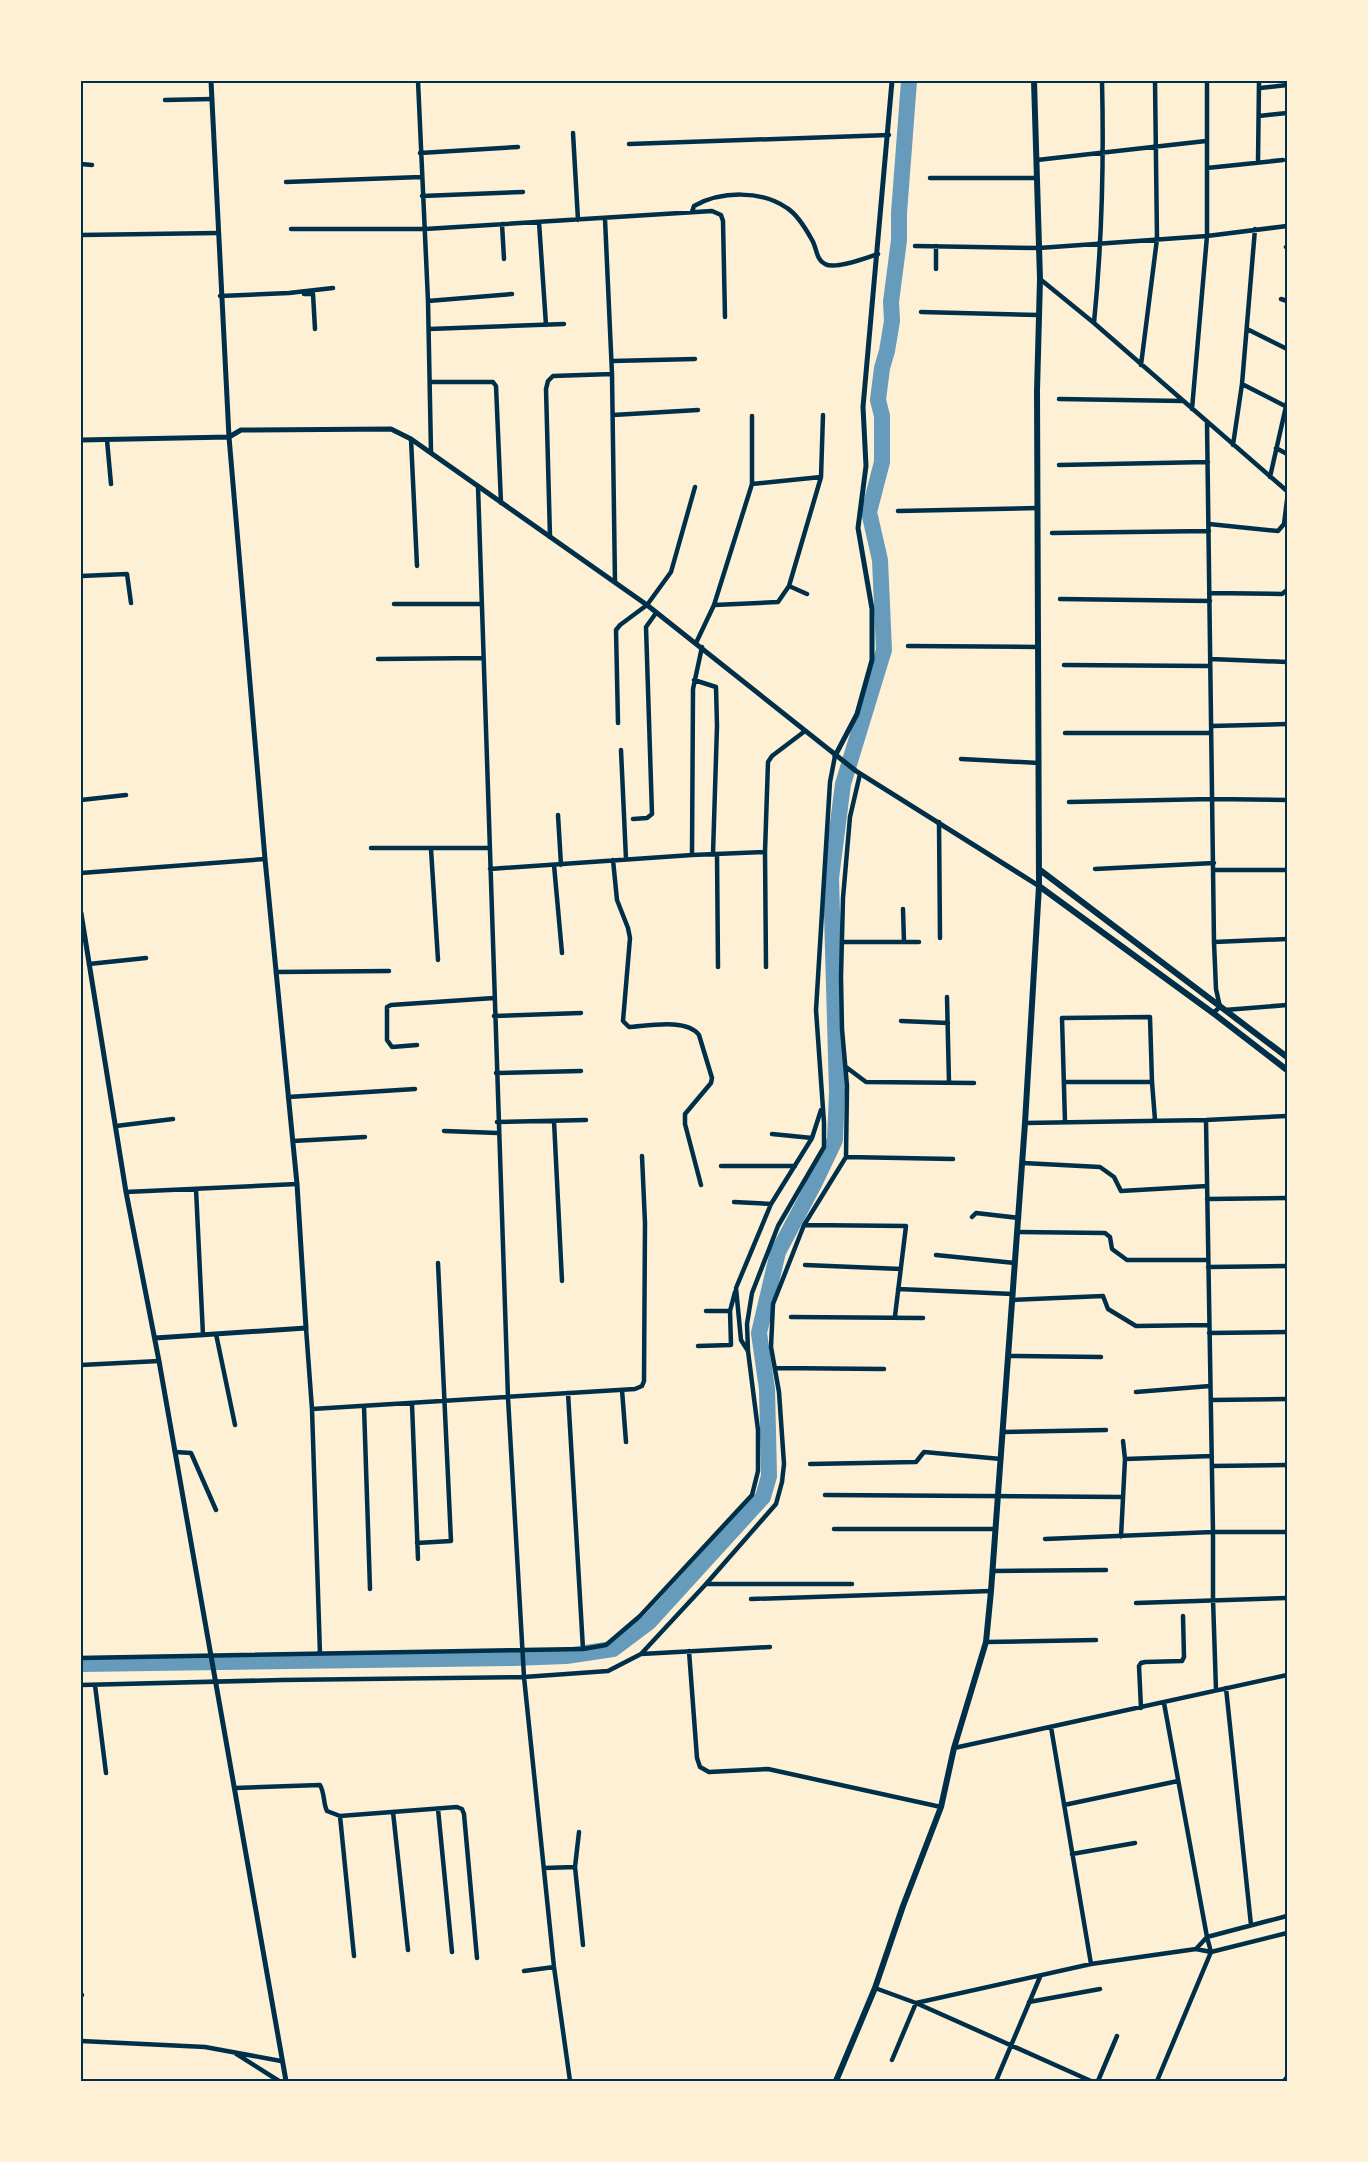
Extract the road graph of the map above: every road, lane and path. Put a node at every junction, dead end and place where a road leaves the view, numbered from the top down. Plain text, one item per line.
1 (211, 81) edge
2 (418, 81) edge
3 (892, 81) edge
4 (1034, 81) edge
5 (1102, 81) edge
6 (1155, 81) edge
7 (1207, 81) edge
8 (1259, 81) edge
9 (1287, 85) edge
10 (1260, 88) junction
11 (212, 99) junction
12 (165, 100) dead end
13 (1287, 113) edge
14 (1259, 116) junction
15 (573, 134) dead end
16 (889, 135) junction
17 (1206, 141) junction
18 (629, 144) dead end
19 (1156, 146) junction
20 (518, 147) dead end
21 (1104, 151) junction
22 (420, 153) junction
23 (1037, 160) junction
24 (1283, 160) dead end
25 (1258, 162) junction
26 (81, 164) edge
27 (92, 165) dead end
28 (1207, 168) junction
29 (421, 177) junction
30 (930, 178) dead end
31 (1036, 178) junction
32 (286, 182) dead end
33 (523, 192) dead end
34 (422, 196) junction
35 (692, 212) junction
36 (605, 219) junction
37 (578, 220) junction
38 (539, 222) junction
39 (502, 224) junction
40 (1287, 226) edge
41 (291, 229) dead end
42 (425, 229) junction
43 (1255, 229) junction
44 (217, 232) junction
45 (81, 235) edge
46 (1207, 236) junction
47 (1157, 239) junction
48 (1102, 243) junction
49 (915, 246) dead end
50 (936, 246) junction
51 (1039, 248) junction
52 (878, 254) junction
53 (504, 259) dead end
54 (936, 269) dead end
55 (1040, 279) junction
56 (333, 288) dead end
57 (289, 293) junction
58 (512, 294) dead end
59 (220, 296) junction
60 (1281, 299) dead end
61 (428, 300) junction
62 (1287, 301) edge
63 (921, 312) dead end
64 (1039, 315) junction
65 (725, 317) dead end
66 (1094, 323) junction
67 (564, 324) dead end
68 (546, 326) junction
69 (315, 329) dead end
70 (429, 329) junction
71 (1247, 329) junction
72 (1287, 349) edge
73 (695, 359) dead end
74 (612, 361) junction
75 (1141, 365) junction
76 (612, 374) junction
77 (430, 382) junction
78 (1242, 384) junction
79 (1059, 399) dead end
80 (1183, 401) junction
81 (1287, 405) edge
82 (1192, 409) junction
83 (698, 410) dead end
84 (613, 415) junction
85 (823, 415) dead end
86 (752, 416) dead end
87 (1207, 423) junction
88 (229, 436) junction
89 (411, 439) junction
90 (81, 440) edge
91 (107, 440) junction
92 (1233, 445) junction
93 (1276, 448) junction
94 (431, 452) junction
95 (1287, 454) edge
96 (1208, 462) junction
97 (1059, 465) dead end
98 (820, 477) junction
99 (1270, 477) junction
100 (111, 484) dead end
101 (752, 484) junction
102 (478, 486) junction
103 (695, 487) dead end
104 (1287, 491) edge
105 (1287, 500) edge
106 (501, 503) junction
107 (1038, 508) junction
108 (898, 510) dead end
109 (1209, 524) junction
110 (1209, 531) junction
111 (1052, 533) dead end
112 (550, 537) junction
113 (417, 566) dead end
114 (81, 576) edge
115 (615, 582) junction
116 (789, 586) junction
117 (1287, 590) edge
118 (1209, 593) junction
119 (807, 594) dead end
120 (1060, 599) dead end
121 (1210, 601) junction
122 (131, 603) dead end
123 (394, 604) dead end
124 (482, 604) junction
125 (647, 606) junction
126 (714, 606) junction
127 (656, 613) junction
128 (699, 645) junction
129 (908, 646) dead end
130 (1038, 647) junction
131 (483, 658) junction
132 (378, 659) dead end
133 (1210, 659) junction
134 (1287, 662) edge
135 (1064, 665) dead end
136 (1210, 666) junction
137 (694, 681) junction
138 (618, 723) dead end
139 (1287, 724) edge
140 (1211, 726) junction
141 (805, 731) junction
142 (1065, 733) dead end
143 (1211, 733) junction
144 (621, 750) dead end
145 (837, 758) junction
146 (961, 759) dead end
147 (1039, 763) junction
148 (858, 773) junction
149 (126, 795) dead end
150 (1212, 799) junction
151 (81, 800) edge
152 (1287, 800) edge
153 (1069, 802) dead end
154 (558, 814) dead end
155 (633, 819) dead end
156 (939, 822) junction
157 (371, 848) dead end
158 (489, 848) junction
159 (431, 849) junction
160 (765, 852) junction
161 (715, 854) junction
162 (692, 855) junction
163 (265, 859) junction
164 (626, 859) junction
165 (613, 860) junction
166 (1214, 863) junction
167 (554, 865) junction
168 (561, 865) junction
169 (490, 869) junction
170 (1095, 869) dead end
171 (1040, 870) junction
172 (1213, 870) junction
173 (1287, 870) edge
174 (81, 873) edge
175 (1039, 886) junction
176 (903, 909) dead end
177 (81, 913) edge
178 (940, 938) dead end
179 (1287, 939) edge
180 (842, 942) junction
181 (904, 942) junction
182 (919, 942) dead end
183 (1214, 942) junction
184 (562, 953) dead end
185 (146, 958) dead end
186 (438, 960) dead end
187 (89, 964) junction
188 (718, 967) dead end
189 (766, 967) dead end
190 (389, 971) dead end
191 (276, 972) junction
192 (947, 997) dead end
193 (494, 998) junction
194 (1287, 1005) edge
195 (1222, 1009) junction
196 (581, 1013) dead end
197 (1213, 1013) junction
198 (494, 1016) junction
199 (901, 1021) dead end
200 (948, 1023) junction
201 (417, 1045) dead end
202 (1287, 1057) edge
203 (846, 1067) junction
204 (1287, 1070) edge
205 (581, 1071) dead end
206 (496, 1072) junction
207 (1064, 1082) junction
208 (1152, 1082) junction
209 (949, 1083) junction
210 (974, 1083) dead end
211 (415, 1089) dead end
212 (288, 1097) junction
213 (822, 1106) junction
214 (1287, 1116) edge
215 (173, 1119) dead end
216 (586, 1120) dead end
217 (1155, 1120) junction
218 (1206, 1120) junction
219 (554, 1121) junction
220 (497, 1122) junction
221 (1065, 1122) junction
222 (1025, 1123) junction
223 (116, 1126) junction
224 (444, 1131) dead end
225 (498, 1133) junction
226 (772, 1134) dead end
227 (365, 1137) dead end
228 (812, 1138) junction
229 (293, 1141) junction
230 (642, 1156) dead end
231 (846, 1157) junction
232 (953, 1159) dead end
233 (1023, 1162) junction
234 (721, 1166) dead end
235 (795, 1166) junction
236 (297, 1184) junction
237 (701, 1185) dead end
238 (1206, 1186) junction
239 (196, 1189) junction
240 (126, 1192) junction
241 (1287, 1198) edge
242 (1207, 1199) junction
243 (734, 1202) dead end
244 (771, 1204) junction
245 (972, 1216) dead end
246 (1019, 1218) junction
247 (804, 1225) junction
248 (1018, 1232) junction
249 (936, 1255) dead end
250 (1208, 1260) junction
251 (438, 1263) dead end
252 (1015, 1263) junction
253 (805, 1265) dead end
254 (1287, 1266) edge
255 (1208, 1267) junction
256 (901, 1269) junction
257 (562, 1281) dead end
258 (736, 1288) junction
259 (898, 1288) junction
260 (1013, 1297) junction
261 (706, 1311) dead end
262 (730, 1311) junction
263 (895, 1316) junction
264 (791, 1317) dead end
265 (923, 1318) dead end
266 (1209, 1325) junction
267 (306, 1328) junction
268 (1287, 1332) edge
269 (1209, 1333) junction
270 (216, 1334) junction
271 (203, 1335) junction
272 (155, 1338) junction
273 (698, 1346) dead end
274 (748, 1351) junction
275 (1009, 1356) junction
276 (1101, 1357) dead end
277 (159, 1361) junction
278 (81, 1365) edge
279 (775, 1368) junction
280 (884, 1369) dead end
281 (1210, 1386) junction
282 (622, 1390) junction
283 (1136, 1392) dead end
284 (568, 1394) junction
285 (508, 1398) junction
286 (1287, 1399) edge
287 (1211, 1400) junction
288 (444, 1402) junction
289 (412, 1404) junction
290 (364, 1406) junction
291 (312, 1409) junction
292 (235, 1425) dead end
293 (1106, 1430) dead end
294 (1002, 1432) junction
295 (1123, 1441) dead end
296 (626, 1442) dead end
297 (175, 1452) junction
298 (1212, 1456) junction
299 (1125, 1458) junction
300 (1001, 1459) junction
301 (810, 1464) dead end
302 (1287, 1465) edge
303 (1212, 1466) junction
304 (825, 1495) dead end
305 (998, 1497) junction
306 (1122, 1497) junction
307 (216, 1510) dead end
308 (834, 1528) dead end
309 (995, 1529) junction
310 (1213, 1532) junction
311 (1287, 1532) edge
312 (1121, 1538) junction
313 (1045, 1539) dead end
314 (417, 1543) junction
315 (418, 1559) dead end
316 (1106, 1570) dead end
317 (992, 1571) junction
318 (706, 1584) junction
319 (852, 1584) dead end
320 (370, 1589) dead end
321 (991, 1591) junction
322 (1287, 1598) edge
323 (751, 1599) dead end
324 (1212, 1599) junction
325 (1136, 1604) dead end
326 (1183, 1616) dead end
327 (1096, 1640) dead end
328 (986, 1642) junction
329 (770, 1647) dead end
330 (583, 1649) junction
331 (689, 1651) junction
332 (523, 1652) junction
333 (320, 1654) junction
334 (641, 1654) junction
335 (81, 1658) edge
336 (211, 1658) junction
337 (1287, 1675) edge
338 (524, 1676) junction
339 (215, 1682) junction
340 (81, 1685) edge
341 (95, 1685) junction
342 (1226, 1688) junction
343 (1216, 1690) junction
344 (1164, 1703) junction
345 (1141, 1708) junction
346 (1051, 1727) junction
347 (954, 1748) junction
348 (106, 1773) dead end
349 (1178, 1781) junction
350 (235, 1788) junction
351 (1064, 1805) junction
352 (941, 1807) junction
353 (438, 1809) junction
354 (393, 1812) junction
355 (339, 1816) junction
356 (579, 1832) dead end
357 (1135, 1843) dead end
358 (1072, 1854) junction
359 (575, 1867) junction
360 (544, 1868) junction
361 (1287, 1916) edge
362 (1251, 1925) junction
363 (1287, 1933) edge
364 (1207, 1938) junction
365 (583, 1945) dead end
366 (1196, 1948) junction
367 (408, 1950) dead end
368 (452, 1952) dead end
369 (1212, 1952) junction
370 (354, 1956) dead end
371 (477, 1958) dead end
372 (1091, 1964) junction
373 (554, 1967) junction
374 (524, 1971) dead end
375 (1040, 1977) junction
376 (876, 1988) junction
377 (1100, 1989) dead end
378 (1029, 2002) junction
379 (916, 2003) junction
380 (1117, 2036) dead end
381 (81, 2041) edge
382 (1011, 2045) junction
383 (232, 2051) junction
384 (892, 2060) dead end
385 (281, 2061) junction
386 (1287, 2077) edge
387 (279, 2081) edge
388 (285, 2081) edge
389 (570, 2081) edge
390 (836, 2081) edge
391 (996, 2081) edge
392 (1091, 2081) edge
393 (1098, 2081) edge
394 (1157, 2081) edge
395 (1284, 2081) edge

1 - 11 street
2 - 22 street
3 - 16 street
4 - 23 main road
5 - 21 street
6 - 19 street
7 - 17 street
8 - 10 street
9 - 10 street
10 - 14 street
11 - 12 street
11 - 44 street
13 - 14 street
14 - 25 street
15 - 37 street
16 - 18 street
16 - 52 street
17 - 19 street
17 - 28 street
19 - 21 street
19 - 47 street
20 - 22 street
21 - 23 street
21 - 48 street
22 - 29 street
23 - 31 main road
24 - 25 street
25 - 28 street
26 - 27 street
28 - 46 street
29 - 32 street
29 - 34 street
30 - 31 street
31 - 51 main road
33 - 34 street
34 - 42 street
35 - 36 street
35 - 52 street
35 - 65 street
36 - 37 street
36 - 74 street
37 - 38 street
38 - 39 street
38 - 68 street
39 - 42 street
39 - 53 street
40 - 43 street
41 - 42 street
42 - 61 street
43 - 46 street
43 - 71 street
44 - 45 street
44 - 59 street
46 - 47 street
46 - 82 street
47 - 48 street
47 - 75 street
48 - 51 street
48 - 66 street
49 - 50 street
50 - 51 street
50 - 54 street
51 - 55 main road
52 - 145 street
55 - 64 main road
55 - 66 street
56 - 57 street
57 - 59 street
57 - 69 street
58 - 61 street
59 - 88 street
60 - 62 street
61 - 70 street
63 - 64 street
64 - 107 main road
66 - 75 street
67 - 68 street
68 - 70 street
70 - 77 street
71 - 72 street
71 - 78 street
73 - 74 street
74 - 76 street
75 - 80 street
76 - 84 street
76 - 112 street
77 - 94 street
77 - 106 street
78 - 81 street
78 - 92 street
79 - 80 street
80 - 82 street
81 - 93 street
82 - 87 street
83 - 84 street
84 - 115 street
85 - 98 street
86 - 101 street
87 - 92 street
87 - 96 street
88 - 89 street
88 - 91 street
88 - 163 street
89 - 94 street
89 - 113 street
90 - 91 street
91 - 100 street
92 - 99 street
93 - 95 street
93 - 99 street
94 - 102 street
96 - 97 street
96 - 109 street
98 - 101 street
98 - 116 street
99 - 104 street
101 - 126 street
102 - 106 street
102 - 124 street
103 - 125 street
105 - 109 street
106 - 112 street
107 - 108 street
107 - 130 main road
109 - 110 street
110 - 111 street
110 - 118 street
112 - 115 street
114 - 122 street
115 - 125 street
116 - 119 street
116 - 126 street
117 - 118 street
118 - 121 street
120 - 121 street
121 - 133 street
123 - 124 street
124 - 131 street
125 - 127 street
125 - 138 street
126 - 128 street
127 - 128 street
127 - 155 street
128 - 137 street
128 - 141 street
129 - 130 street
130 - 147 main road
131 - 132 street
131 - 158 street
133 - 134 street
133 - 136 street
135 - 136 street
136 - 140 street
137 - 161 street
137 - 162 street
139 - 140 street
140 - 143 street
141 - 145 street
141 - 160 street
142 - 143 street
143 - 150 street
144 - 164 street
145 - 148 street
145 - 213 street
146 - 147 street
147 - 171 main road
148 - 156 street
148 - 180 street
149 - 151 street
150 - 152 street
150 - 153 street
150 - 166 street
154 - 168 street
156 - 175 street
156 - 178 street
157 - 159 street
158 - 159 street
158 - 169 street
159 - 186 street
160 - 161 street
160 - 189 street
161 - 162 street
161 - 188 street
162 - 164 street
163 - 174 street
163 - 191 street
164 - 165 street
165 - 168 street
165 - 237 street
166 - 170 street
166 - 172 street
167 - 168 street
167 - 169 street
167 - 184 street
169 - 193 street
171 - 175 main road
171 - 195 main road
172 - 173 street
172 - 183 street
175 - 197 main road
175 - 222 main road
176 - 181 street
177 - 187 street
179 - 183 street
180 - 181 street
180 - 203 street
181 - 182 street
183 - 195 street
185 - 187 street
187 - 223 street
190 - 191 street
191 - 212 street
192 - 200 street
193 - 198 street
193 - 201 street
194 - 195 street
195 - 197 street
195 - 202 main road
196 - 198 street
197 - 204 main road
198 - 206 street
199 - 200 street
200 - 209 street
203 - 209 street
203 - 231 street
205 - 206 street
206 - 220 street
207 - 208 street
207 - 208 street
207 - 221 street
208 - 217 street
209 - 210 street
211 - 212 street
212 - 229 street
213 - 228 street
213 - 274 street
214 - 218 street
215 - 223 street
216 - 219 street
217 - 218 street
217 - 221 street
218 - 238 street
219 - 220 street
219 - 257 street
220 - 225 street
221 - 222 street
222 - 233 main road
223 - 240 street
224 - 225 street
225 - 285 street
226 - 228 street
227 - 229 street
228 - 235 street
229 - 236 street
230 - 282 street
231 - 232 street
231 - 247 street
233 - 238 street
233 - 246 main road
234 - 235 street
235 - 244 street
236 - 239 street
236 - 267 street
238 - 242 street
239 - 240 street
239 - 271 street
240 - 272 street
241 - 242 street
242 - 250 street
243 - 244 street
244 - 258 street
245 - 246 street
246 - 248 main road
247 - 256 street
247 - 279 street
248 - 250 street
248 - 252 main road
249 - 252 street
250 - 255 street
251 - 288 street
252 - 260 main road
253 - 256 street
254 - 255 street
255 - 266 street
256 - 259 street
258 - 262 street
258 - 274 street
259 - 260 street
259 - 263 street
260 - 266 street
260 - 275 main road
261 - 262 street
262 - 273 street
263 - 264 street
263 - 265 street
266 - 269 street
267 - 270 street
267 - 291 street
268 - 269 street
269 - 281 street
270 - 271 street
270 - 292 street
271 - 272 street
272 - 277 street
274 - 330 street
275 - 276 street
275 - 294 main road
277 - 278 street
277 - 297 street
279 - 280 street
279 - 318 street
281 - 283 street
281 - 287 street
282 - 284 street
282 - 296 street
284 - 285 street
284 - 330 street
285 - 288 street
285 - 332 street
286 - 287 street
287 - 298 street
288 - 289 street
288 - 314 street
289 - 290 street
289 - 314 street
290 - 291 street
290 - 320 street
291 - 333 street
293 - 294 street
294 - 300 main road
295 - 299 street
297 - 307 street
297 - 336 street
298 - 299 street
298 - 303 street
299 - 306 street
300 - 301 street
300 - 305 main road
302 - 303 street
303 - 310 street
304 - 305 street
305 - 306 street
305 - 309 main road
306 - 312 street
308 - 309 street
309 - 317 main road
310 - 311 street
310 - 312 street
310 - 324 street
312 - 313 street
314 - 315 street
316 - 317 street
317 - 321 main road
318 - 319 street
318 - 334 street
321 - 323 street
321 - 328 main road
322 - 324 street
324 - 325 street
324 - 343 street
326 - 345 street
327 - 328 street
328 - 347 main road
329 - 331 street
330 - 332 street
331 - 334 street
331 - 352 street
332 - 333 street
332 - 338 street
333 - 336 street
334 - 338 street
335 - 336 street
336 - 339 street
337 - 342 street
338 - 339 street
338 - 360 street
339 - 341 street
339 - 350 street
340 - 341 street
341 - 348 street
342 - 343 street
342 - 362 street
343 - 344 street
344 - 345 street
344 - 349 street
345 - 346 street
346 - 347 street
346 - 351 street
347 - 352 main road
349 - 351 street
349 - 364 street
350 - 355 street
350 - 385 street
351 - 358 street
352 - 376 main road
353 - 354 street
353 - 368 street
353 - 371 street
354 - 355 street
354 - 367 street
355 - 370 street
356 - 359 street
357 - 358 street
358 - 372 street
359 - 360 street
359 - 365 street
360 - 373 street
361 - 362 street
362 - 364 street
363 - 369 street
364 - 366 street
364 - 369 street
366 - 369 street
366 - 372 street
369 - 394 street
372 - 375 street
373 - 374 street
373 - 389 street
375 - 378 street
375 - 379 street
376 - 379 street
376 - 390 main road
377 - 378 street
378 - 382 street
379 - 382 street
379 - 384 street
380 - 393 street
381 - 383 street
382 - 391 street
382 - 392 street
383 - 385 street
383 - 387 street
385 - 388 street
386 - 395 street

